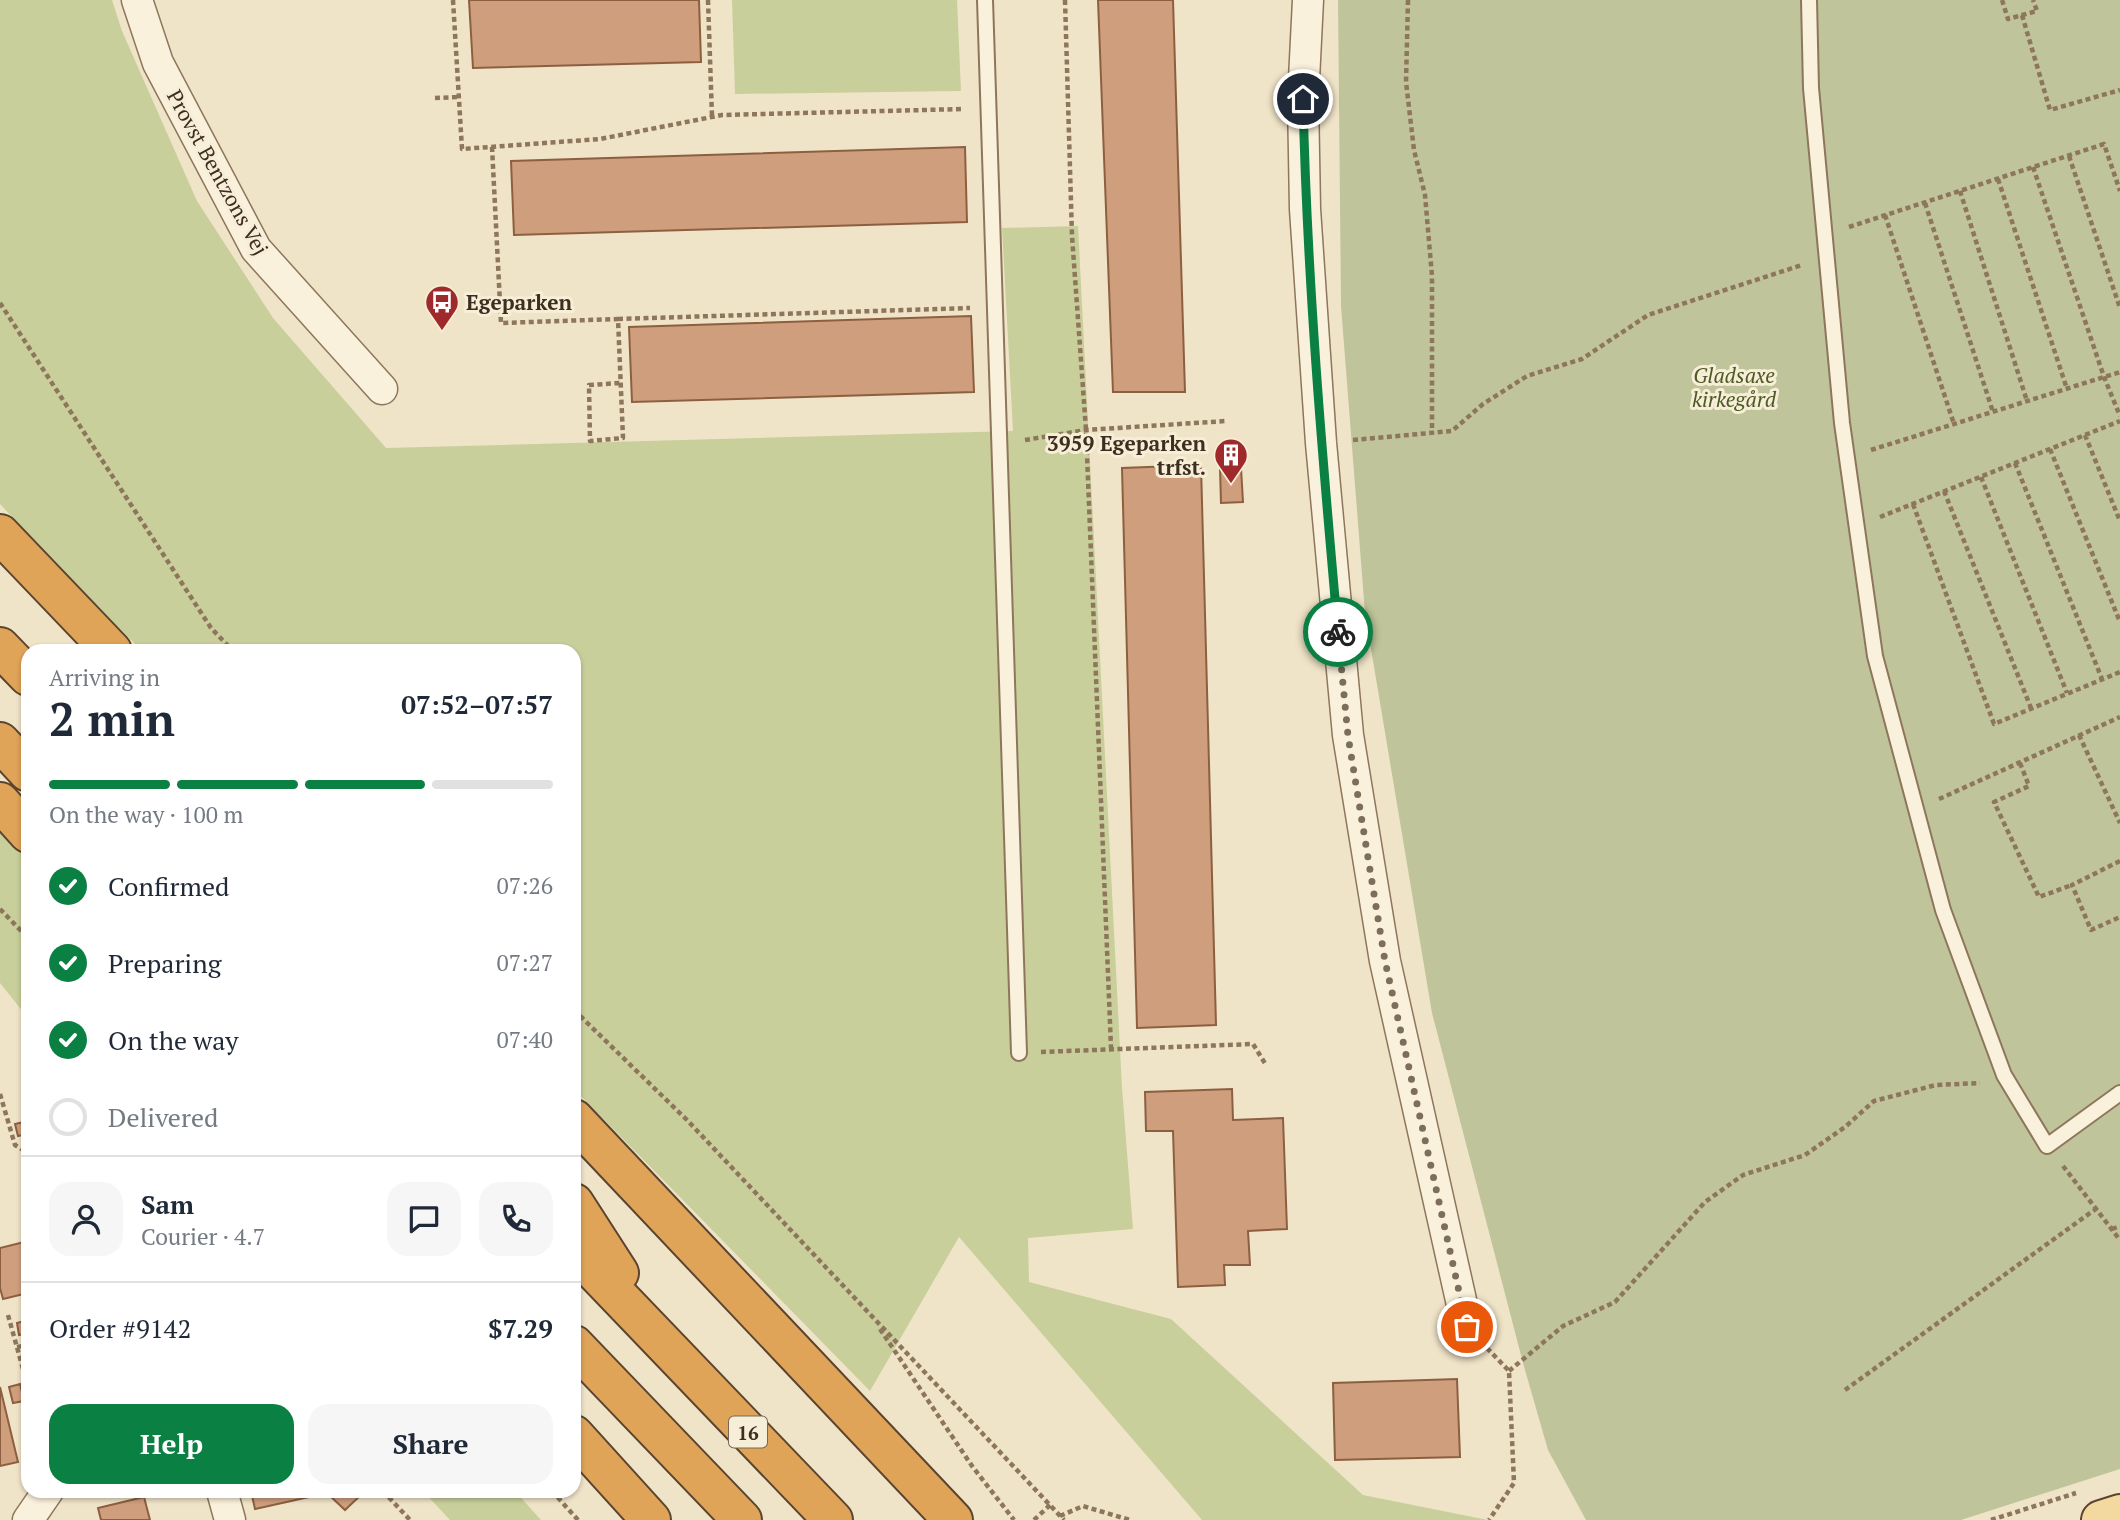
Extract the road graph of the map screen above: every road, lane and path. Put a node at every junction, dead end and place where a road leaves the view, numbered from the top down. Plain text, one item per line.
1 (137, 0) edge
2 (453, 0) edge
3 (708, 0) edge
4 (985, 0) edge
5 (1065, 0) edge
6 (1308, 0) edge
7 (1408, 0) edge
8 (1809, 0) edge
9 (2002, 0) edge
10 (2033, 0) edge
11 (2022, 15) junction
12 (2120, 90) edge
13 (458, 97) junction
14 (435, 98) dead end
15 (989, 108) junction
16 (712, 117) junction
17 (492, 148) junction
18 (2069, 156) junction
19 (2033, 167) junction
20 (1998, 179) junction
21 (1960, 191) junction
22 (2120, 191) edge
23 (1924, 203) junction
24 (1885, 215) junction
25 (1825, 235) junction
26 (1827, 257) junction
27 (0, 303) edge
28 (995, 307) junction
29 (2120, 308) edge
30 (618, 319) junction
31 (2120, 372) edge
32 (2104, 377) junction
33 (620, 383) junction
34 (382, 389) dead end
35 (2067, 389) junction
36 (2027, 401) junction
37 (1993, 412) junction
38 (2120, 419) edge
39 (1226, 421) dead end
40 (1954, 424) junction
41 (1086, 430) junction
42 (1432, 433) junction
43 (2085, 435) junction
44 (1321, 443) junction
45 (1000, 444) junction
46 (2050, 449) junction
47 (1847, 457) junction
48 (2015, 463) junction
49 (1981, 477) junction
50 (1944, 491) junction
51 (1913, 504) junction
52 (2120, 521) edge
53 (1857, 526) junction
54 (0, 534) edge
55 (2120, 622) edge
56 (105, 644) edge
57 (226, 644) edge
58 (0, 647) edge
59 (21, 669) edge
60 (2120, 672) edge
61 (2102, 679) junction
62 (2067, 693) junction
63 (2032, 708) junction
64 (2120, 717) edge
65 (2079, 736) junction
66 (0, 742) edge
67 (2020, 763) junction
68 (21, 764) edge
69 (0, 802) edge
70 (1916, 809) junction
71 (2120, 823) edge
72 (21, 825) edge
73 (2120, 861) edge
74 (2072, 885) junction
75 (0, 909) edge
76 (2120, 917) edge
77 (21, 931) edge
78 (581, 1017) edge
79 (1111, 1048) junction
80 (1019, 1053) joint
81 (1266, 1065) dead end
82 (2004, 1075) junction
83 (2120, 1093) edge
84 (0, 1094) edge
85 (581, 1126) edge
86 (2047, 1146) junction
87 (21, 1149) edge
88 (2097, 1209) junction
89 (581, 1214) edge
90 (2120, 1226) edge
91 (2112, 1229) junction
92 (2120, 1240) edge
93 (581, 1257) edge
94 (8, 1315) dead end
95 (872, 1316) junction
96 (1467, 1327) joint
97 (663, 1343) junction
98 (21, 1346) edge
99 (17, 1347) junction
100 (581, 1352) edge
101 (21, 1362) edge
102 (1509, 1371) junction
103 (1845, 1390) dead end
104 (581, 1443) edge
105 (43, 1498) edge
106 (224, 1498) edge
107 (390, 1498) edge
108 (558, 1498) edge
109 (1050, 1505) junction
110 (2091, 1506) edge
111 (2120, 1514) edge
112 (1062, 1518) edge
113 (28, 1520) edge
114 (230, 1520) edge
115 (410, 1520) edge
116 (578, 1520) edge
117 (651, 1520) edge
118 (742, 1520) edge
119 (833, 1520) edge
120 (953, 1520) edge
121 (1014, 1520) edge
122 (1034, 1520) edge
123 (1130, 1520) edge
124 (1489, 1520) edge
125 (1991, 1520) edge

1 - 34 street, Provst Bentzons Vej
2 - 13 path
3 - 16 path
4 - 15 lane
5 - 41 path
6 - 44 street
7 - 42 path
8 - 25 lane
9 - 11 path
10 - 11 path
11 - 12 path
13 - 14 path
13 - 17 path
15 - 16 path
15 - 28 lane
16 - 17 path
17 - 30 path
18 - 19 path
18 - 22 path
18 - 29 path
19 - 20 path
19 - 32 path
20 - 21 path
20 - 35 path
21 - 23 path
21 - 36 path
23 - 24 path
23 - 37 path
24 - 25 path
24 - 40 path
25 - 26 lane
26 - 42 path
26 - 47 lane
27 - 57 path
28 - 30 path
28 - 45 lane
30 - 33 path
31 - 32 path
32 - 35 path
32 - 38 path
33 - 33 path
35 - 36 path
36 - 37 path
37 - 40 path
38 - 43 path
39 - 41 path
40 - 47 path
41 - 45 path
41 - 79 path
42 - 44 path
43 - 46 path
43 - 52 path
44 - 96 street
45 - 80 lane
46 - 48 path
46 - 55 path
47 - 53 lane
48 - 49 path
48 - 61 path
49 - 50 path
49 - 62 path
50 - 51 path
50 - 63 path
51 - 53 path
51 - 63 path
53 - 70 lane
54 - 56 highway
58 - 59 highway
60 - 61 path
61 - 62 path
62 - 63 path
64 - 65 path
65 - 67 path
65 - 71 path
66 - 68 highway
67 - 70 path
67 - 74 path
69 - 72 highway
70 - 82 lane
73 - 74 path
74 - 76 path
75 - 77 path
78 - 95 path
79 - 80 path
79 - 81 path
82 - 86 lane
82 - 102 path
83 - 86 lane
84 - 87 path
85 - 120 highway
86 - 88 path
88 - 91 path
88 - 103 path
89 - 97 highway
90 - 91 path
91 - 92 path
93 - 97 highway, 16
94 - 99 path
95 - 109 path
95 - 121 path
96 - 102 path
97 - 119 highway, 16
98 - 99 path
99 - 101 path
100 - 118 highway
102 - 124 path
104 - 117 highway
105 - 113 street
106 - 114 street
107 - 115 path
108 - 116 path
109 - 112 path
109 - 122 path
110 - 111 main road
110 - 125 path
112 - 123 path

